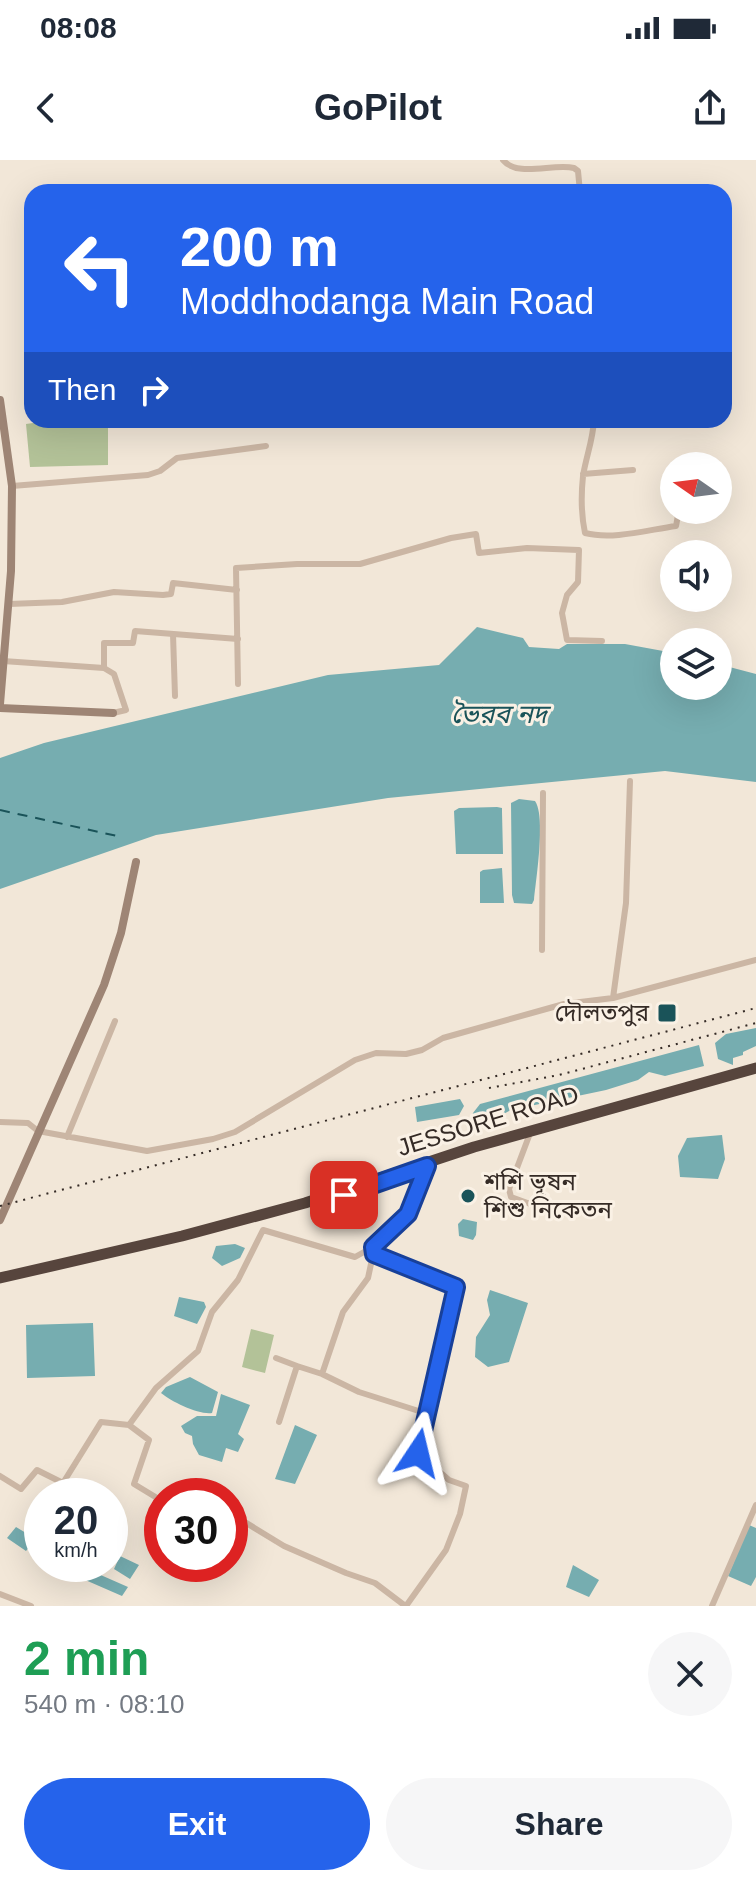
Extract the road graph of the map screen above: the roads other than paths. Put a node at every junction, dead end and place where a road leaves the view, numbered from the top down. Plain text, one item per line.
1 (503, 160) edge
2 (579, 184) edge
3 (0, 400) edge
4 (594, 428) edge
5 (266, 446) dead end
6 (633, 470) dead end
7 (583, 474) junction
8 (12, 486) junction
9 (676, 524) edge
10 (237, 590) junction
11 (9, 604) junction
12 (173, 634) junction
13 (238, 639) junction
14 (602, 641) dead end
15 (3, 661) junction
16 (104, 668) junction
17 (238, 684) dead end
18 (175, 696) dead end
19 (0, 706) edge
20 (113, 713) joint
21 (630, 781) dead end
22 (543, 793) dead end
23 (136, 862) dead end
24 (542, 950) dead end
25 (756, 960) edge
26 (613, 998) junction
27 (115, 1021) dead end
28 (756, 1070) edge
29 (0, 1122) edge
30 (38, 1131) junction
31 (529, 1136) junction
32 (67, 1137) junction
33 (427, 1166) junction
34 (542, 1188) dead end
35 (0, 1220) edge
36 (374, 1250) junction
37 (0, 1281) edge
38 (276, 1358) dead end
39 (297, 1366) junction
40 (322, 1374) junction
41 (425, 1413) junction
42 (279, 1422) dead end
43 (129, 1425) junction
44 (0, 1476) edge
45 (144, 1490) edge
46 (756, 1505) edge
47 (248, 1524) edge
48 (0, 1594) edge
49 (401, 1604) edge
50 (31, 1606) edge
51 (712, 1606) edge

1 - 2 street
3 - 8 street
4 - 7 street
5 - 8 street
6 - 7 street
7 - 9 street
8 - 11 street
10 - 11 street
10 - 13 street
10 - 14 street
11 - 15 street
12 - 13 street
12 - 16 street
12 - 18 street
13 - 17 street
15 - 16 street
15 - 19 street
16 - 20 street
19 - 20 street
21 - 26 street
22 - 24 street
23 - 30 street
25 - 26 street
26 - 32 street
27 - 32 street
28 - 31 highway, JESSORE ROAD
28 - 37 highway, JESSORE ROAD
29 - 30 street
30 - 32 street
30 - 35 street
31 - 33 highway, JESSORE ROAD
31 - 34 street
33 - 36 street
33 - 37 highway, JESSORE ROAD
36 - 40 street
36 - 41 street
36 - 43 street
38 - 39 street
39 - 40 street
39 - 42 street
40 - 41 street
41 - 49 street
43 - 44 street
43 - 45 street
46 - 51 street
47 - 49 street
48 - 50 street

